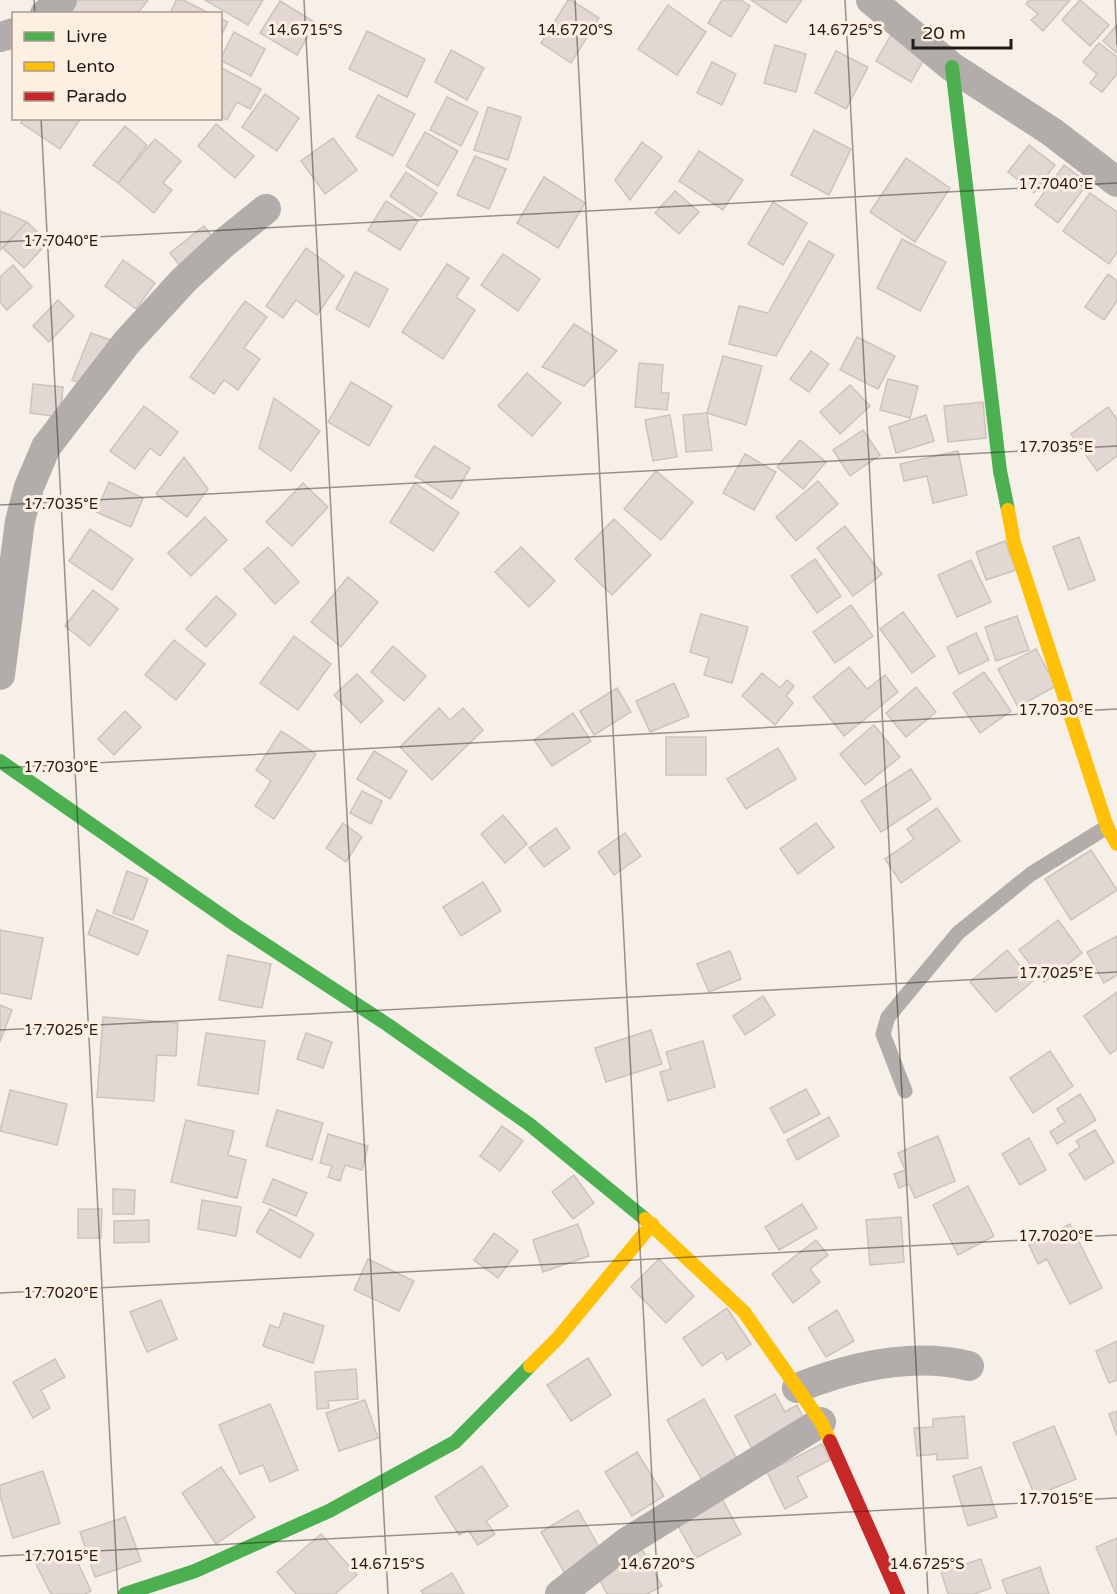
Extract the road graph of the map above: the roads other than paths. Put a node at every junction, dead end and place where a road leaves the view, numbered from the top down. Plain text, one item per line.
1 (62, 0) edge
2 (871, 0) edge
3 (47, 12) edge
4 (952, 67) junction
5 (1117, 182) edge
6 (266, 209) dead end
7 (0, 675) edge
8 (0, 760) edge
9 (1107, 827) junction
10 (1117, 844) edge
11 (904, 1091) dead end
12 (652, 1224) junction
13 (969, 1366) dead end
14 (797, 1388) junction
15 (821, 1422) junction
16 (126, 1594) edge
17 (560, 1594) edge
18 (898, 1594) edge

1 - 3 street
2 - 4 street
4 - 5 street
4 - 9 street
6 - 7 street
8 - 12 street
9 - 10 street
9 - 11 lane
12 - 14 street
12 - 16 street
13 - 14 street
14 - 15 street
15 - 17 street
15 - 18 street

